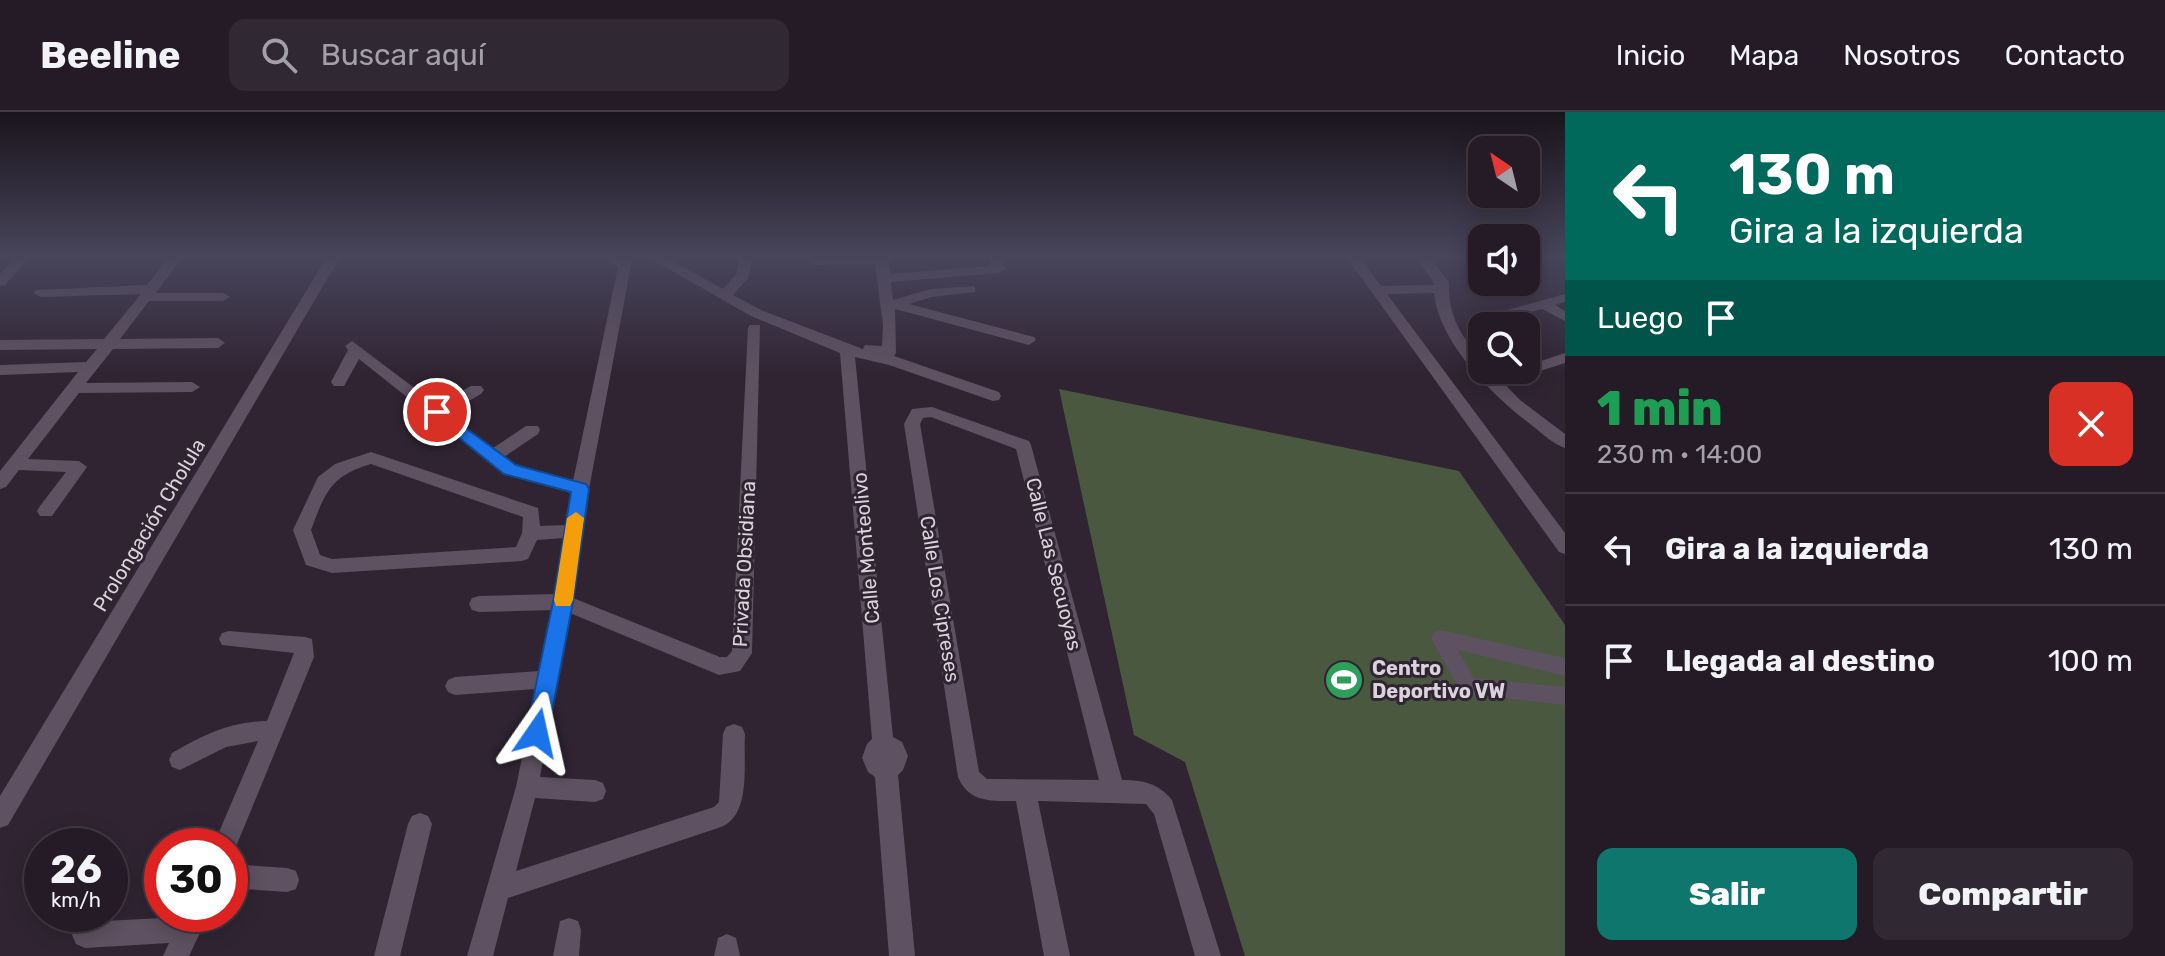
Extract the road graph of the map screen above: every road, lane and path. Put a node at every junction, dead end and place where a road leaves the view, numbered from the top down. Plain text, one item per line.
1 (147, 294) edge
2 (174, 294) edge
3 (312, 294) edge
4 (619, 294) edge
5 (887, 294) edge
6 (890, 294) edge
7 (926, 294) edge
8 (1380, 294) edge
9 (1440, 294) edge
10 (725, 295) edge
11 (223, 297) dead end
12 (1565, 298) edge
13 (892, 304) junction
14 (1543, 304) junction
15 (907, 308) dead end
16 (1515, 312) edge
17 (1565, 317) edge
18 (755, 328) dead end
19 (807, 329) dead end
20 (1029, 340) dead end
21 (109, 343) junction
22 (218, 343) dead end
23 (0, 345) edge
24 (847, 350) junction
25 (1468, 352) edge
26 (1565, 358) edge
27 (893, 361) junction
28 (1540, 366) edge
29 (90, 367) junction
30 (0, 370) edge
31 (339, 382) dead end
32 (1495, 384) edge
33 (192, 387) dead end
34 (73, 388) junction
35 (476, 390) dead end
36 (993, 396) dead end
37 (437, 412) junction
38 (918, 413) joint
39 (532, 430) dead end
40 (1565, 442) edge
41 (493, 456) junction
42 (6, 472) edge
43 (580, 489) junction
44 (46, 511) dead end
45 (574, 531) junction
46 (531, 533) junction
47 (1565, 547) edge
48 (563, 602) junction
49 (479, 604) dead end
50 (229, 639) dead end
51 (1565, 667) edge
52 (547, 679) junction
53 (455, 686) dead end
54 (1565, 696) edge
55 (271, 731) junction
56 (734, 734) dead end
57 (180, 760) dead end
58 (527, 787) junction
59 (1025, 790) junction
60 (1113, 790) junction
61 (595, 791) dead end
62 (0, 817) edge
63 (420, 824) dead end
64 (232, 828) edge
65 (248, 877) edge
66 (287, 880) dead end
67 (498, 889) junction
68 (144, 927) edge
69 (569, 930) dead end
70 (188, 932) edge
71 (85, 935) dead end
72 (176, 956) edge
73 (387, 956) edge
74 (480, 956) edge
75 (566, 956) edge
76 (902, 956) edge
77 (1057, 956) edge
78 (1208, 956) edge

1 - 21 street
2 - 11 street
3 - 62 street, Prolongación Cholula
4 - 43 street
5 - 19 street
6 - 13 street
7 - 13 street
8 - 47 street
9 - 25 street
10 - 24 street
12 - 14 street
13 - 15 street
13 - 20 street
13 - 27 street
14 - 16 street
14 - 17 street
18 - 48 street, Privada Obsidiana
21 - 22 street
21 - 23 street
21 - 29 street
24 - 27 street
24 - 76 street, Calle Monteolivo
26 - 28 street
27 - 36 street
29 - 30 street
29 - 34 street
31 - 37 street
32 - 40 street
33 - 34 street
34 - 42 street
35 - 37 street
37 - 41 street
38 - 59 street, Calle Los Cipreses
38 - 60 street, Calle Las Secuoyas
39 - 41 street
41 - 43 street
42 - 44 street
43 - 45 street
45 - 46 street
45 - 48 street
46 - 46 street
48 - 49 street
48 - 52 street
50 - 55 street
51 - 54 street
52 - 53 street
52 - 58 street
55 - 57 street
55 - 64 street
56 - 67 street
58 - 61 street
58 - 67 street
59 - 60 street
59 - 77 street
60 - 78 street
63 - 73 street
65 - 66 street
67 - 74 street
68 - 71 street
69 - 75 street
70 - 72 street

